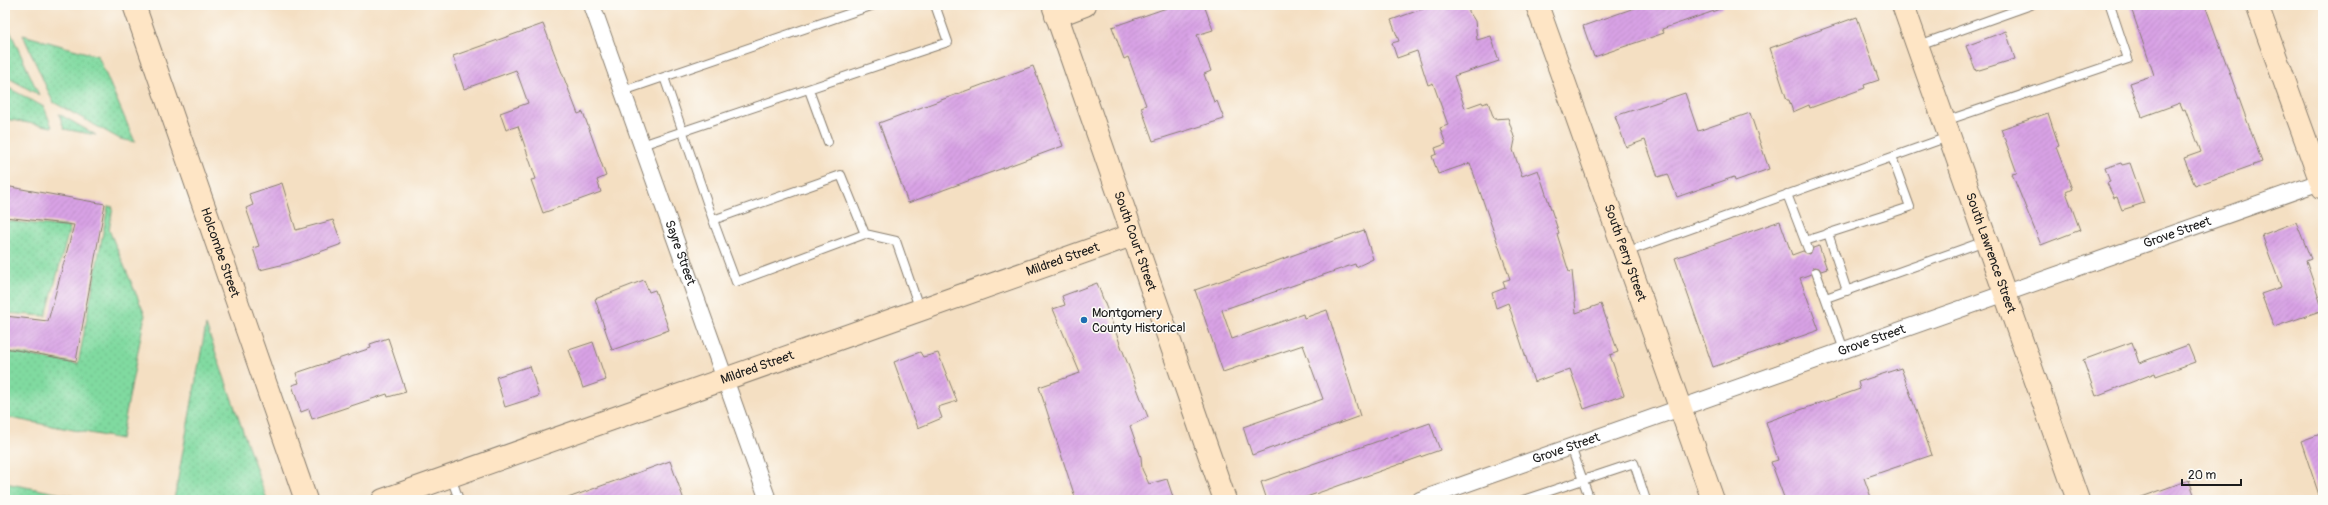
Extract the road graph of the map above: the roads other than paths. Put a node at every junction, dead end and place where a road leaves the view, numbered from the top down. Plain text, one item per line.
1 (134, 5) edge
2 (592, 5) edge
3 (874, 5) edge
4 (935, 5) edge
5 (1085, 5) edge
6 (1537, 5) edge
7 (1903, 5) edge
8 (2031, 5) edge
9 (2110, 5) edge
10 (2257, 5) edge
11 (1055, 11) edge
12 (1917, 46) junction
13 (664, 77) junction
14 (809, 90) junction
15 (622, 92) junction
16 (1947, 129) junction
17 (682, 132) junction
18 (828, 142) dead end
19 (642, 145) junction
20 (1892, 157) junction
21 (2322, 183) edge
22 (1788, 194) junction
23 (713, 220) junction
24 (865, 234) junction
25 (1828, 234) junction
26 (1132, 235) junction
27 (1805, 241) junction
28 (1986, 241) junction
29 (1808, 249) dead end
30 (1625, 252) junction
31 (1816, 272) dead end
32 (1848, 291) junction
33 (2004, 293) junction
34 (1826, 298) junction
35 (920, 311) junction
36 (1844, 350) junction
37 (726, 379) junction
38 (1680, 408) junction
39 (1571, 447) junction
40 (450, 476) junction
41 (1583, 479) junction
42 (1444, 496) edge
43 (1528, 499) edge
44 (306, 500) edge
45 (383, 500) edge
46 (459, 500) edge
47 (768, 500) edge
48 (1225, 500) edge
49 (1420, 500) edge
50 (1590, 500) edge
51 (1646, 500) edge
52 (1713, 500) edge
53 (2078, 500) edge

1 - 44 street, Holcombe Street
2 - 15 street, Sayre Street
3 - 13 lane
4 - 14 lane
5 - 11 street
6 - 30 street, South Perry Street
7 - 12 street, South Lawrence Street
8 - 12 lane
9 - 16 lane
10 - 21 street
11 - 26 street, South Court Street
12 - 16 street, South Lawrence Street
13 - 15 lane
13 - 17 lane
14 - 17 lane
14 - 18 lane
15 - 19 street, Sayre Street
16 - 20 lane
16 - 28 street, South Lawrence Street
17 - 19 lane
17 - 23 lane
19 - 37 street, Sayre Street
20 - 22 lane
20 - 25 lane
21 - 33 street, Grove Street
22 - 27 lane
22 - 30 lane
23 - 24 lane
23 - 24 lane
24 - 35 lane
25 - 27 lane
25 - 32 lane
26 - 35 street, Mildred Street
26 - 48 street, South Court Street
27 - 29 lane
28 - 32 lane
28 - 33 street, South Lawrence Street
30 - 38 street, South Perry Street
31 - 34 lane
32 - 34 lane
33 - 36 street, Grove Street
33 - 53 street, South Lawrence Street
34 - 36 lane
35 - 37 street, Mildred Street
36 - 38 street, Grove Street
37 - 40 street, Mildred Street
37 - 47 street, Sayre Street
38 - 39 street, Grove Street
38 - 52 street, South Perry Street
39 - 41 lane
39 - 42 street, Grove Street
40 - 45 street, Mildred Street
40 - 46 lane
41 - 43 lane
41 - 50 lane
41 - 51 lane
42 - 49 street, Grove Street

